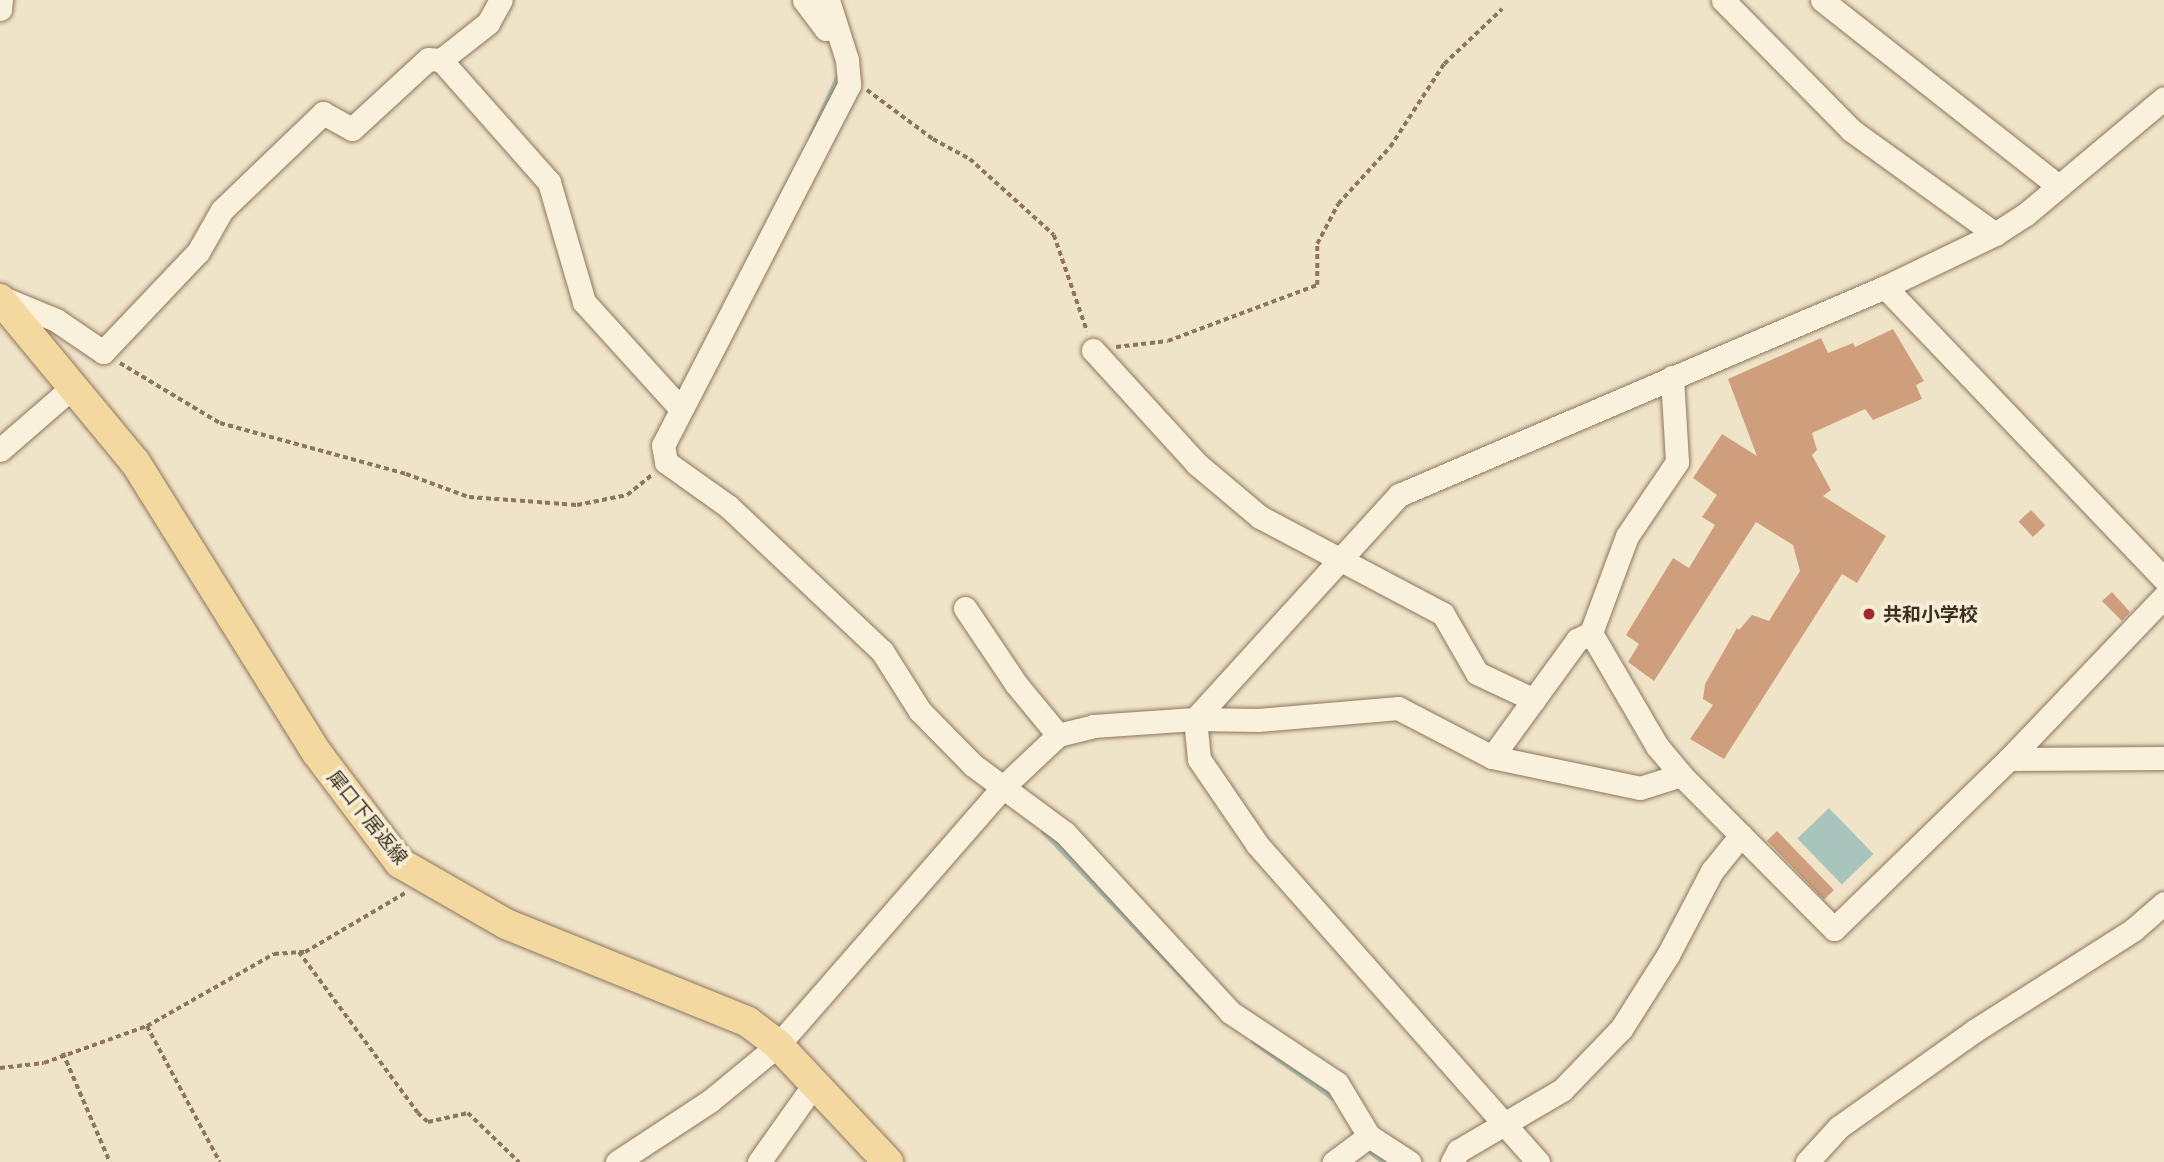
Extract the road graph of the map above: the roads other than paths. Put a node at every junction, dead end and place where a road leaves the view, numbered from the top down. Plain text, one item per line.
1 (1, 0) edge
2 (501, 0) edge
3 (804, 0) edge
4 (822, 0) edge
5 (828, 0) edge
6 (1723, 0) edge
7 (1822, 0) edge
8 (0, 9) edge
9 (835, 23) junction
10 (442, 60) junction
11 (2164, 98) edge
12 (2058, 186) junction
13 (1995, 234) junction
14 (1885, 287) junction
15 (0, 298) edge
16 (1093, 350) road end
17 (1672, 377) junction
18 (75, 385) junction
19 (676, 405) junction
20 (0, 450) edge
21 (1339, 560) junction
22 (2164, 579) edge
23 (2164, 597) edge
24 (965, 608) dead end
25 (1591, 633) junction
26 (1534, 700) junction
27 (1195, 719) junction
28 (1058, 735) junction
29 (1493, 757) junction
30 (2164, 758) edge
31 (2009, 759) junction
32 (1681, 775) junction
33 (1003, 788) junction
34 (1741, 835) junction
35 (2164, 903) edge
36 (778, 1045) junction
37 (815, 1083) junction
38 (1506, 1125) junction
39 (1369, 1136) junction
40 (617, 1162) edge
41 (760, 1162) edge
42 (888, 1162) edge
43 (1334, 1162) edge
44 (1409, 1162) edge
45 (1452, 1162) edge
46 (1538, 1162) edge
47 (1807, 1162) edge

1 - 8 street
2 - 10 street
3 - 9 street
4 - 9 street
5 - 9 street
6 - 13 street
7 - 12 street
9 - 19 street
10 - 15 street
10 - 19 street
11 - 12 street
12 - 13 street
13 - 14 street
14 - 17 street
14 - 22 street
15 - 18 main road, 犀口下居返線
16 - 21 street
17 - 21 street
17 - 25 street
18 - 20 street
18 - 36 main road, 犀口下居返線
19 - 33 street
21 - 26 street
21 - 27 street
23 - 31 street
24 - 28 street
25 - 26 street
25 - 32 street
26 - 29 street
27 - 28 street
27 - 29 street
27 - 38 street
28 - 33 street
29 - 32 street
30 - 31 street
31 - 34 street
32 - 34 street
33 - 36 street
33 - 39 street
34 - 38 street
35 - 47 street
36 - 37 main road, 犀口下居返線
36 - 40 street
37 - 41 street
37 - 42 main road, 犀口下居返線
38 - 45 street
38 - 46 street
39 - 43 street
39 - 44 street

